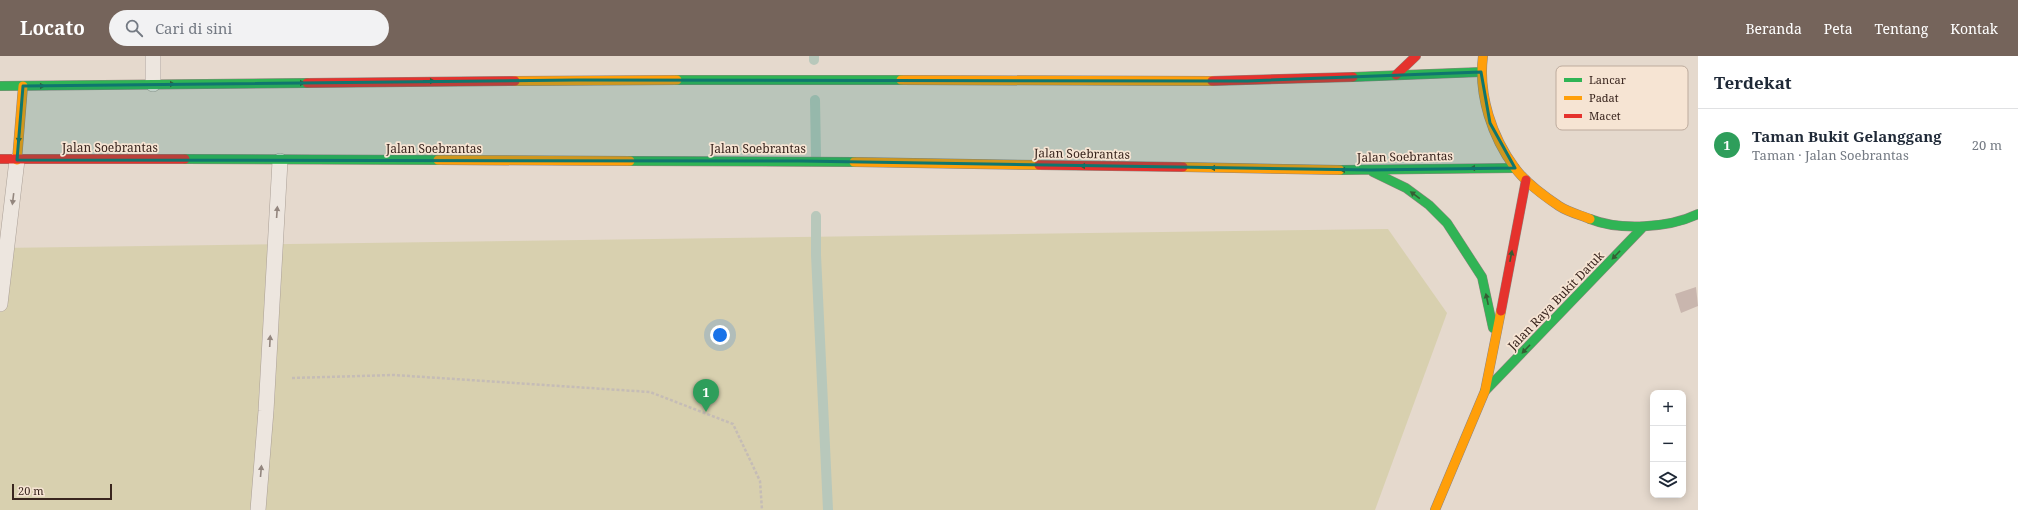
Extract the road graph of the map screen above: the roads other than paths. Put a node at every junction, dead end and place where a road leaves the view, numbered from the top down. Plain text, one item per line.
1 (152, 56) edge
2 (1416, 56) edge
3 (1483, 56) edge
4 (1481, 72) junction
5 (1396, 75) junction
6 (153, 84) junction
7 (0, 86) edge
8 (23, 86) junction
9 (0, 159) edge
10 (17, 160) junction
11 (280, 161) junction
12 (1515, 168) junction
13 (1370, 170) junction
14 (1526, 180) junction
15 (1698, 214) edge
16 (1643, 227) junction
17 (0, 304) edge
18 (1495, 337) junction
19 (1485, 391) junction
20 (258, 510) edge
21 (1435, 510) edge

1 - 6 lane
2 - 5 main road
3 - 4 main road
4 - 5 main road
4 - 12 main road
6 -> 5 main road
8 -> 6 main road
7 - 8 main road
8 -> 10 main road
9 - 10 main road, Jalan Soebrantas
10 - 11 main road, Jalan Soebrantas
10 -> 17 lane
13 -> 11 main road, Jalan Soebrantas
20 -> 11 lane
12 -> 13 main road, Jalan Soebrantas
12 - 14 main road
18 -> 13 main road
14 - 16 main road
18 -> 14 main road, Jalan Raya Bukit Datuk
15 - 16 main road
16 -> 19 main road, Jalan Raya Bukit Datuk
18 - 19 main road, Jalan Raya Bukit Datuk
19 - 21 main road, Jalan Raya Bukit Datuk

